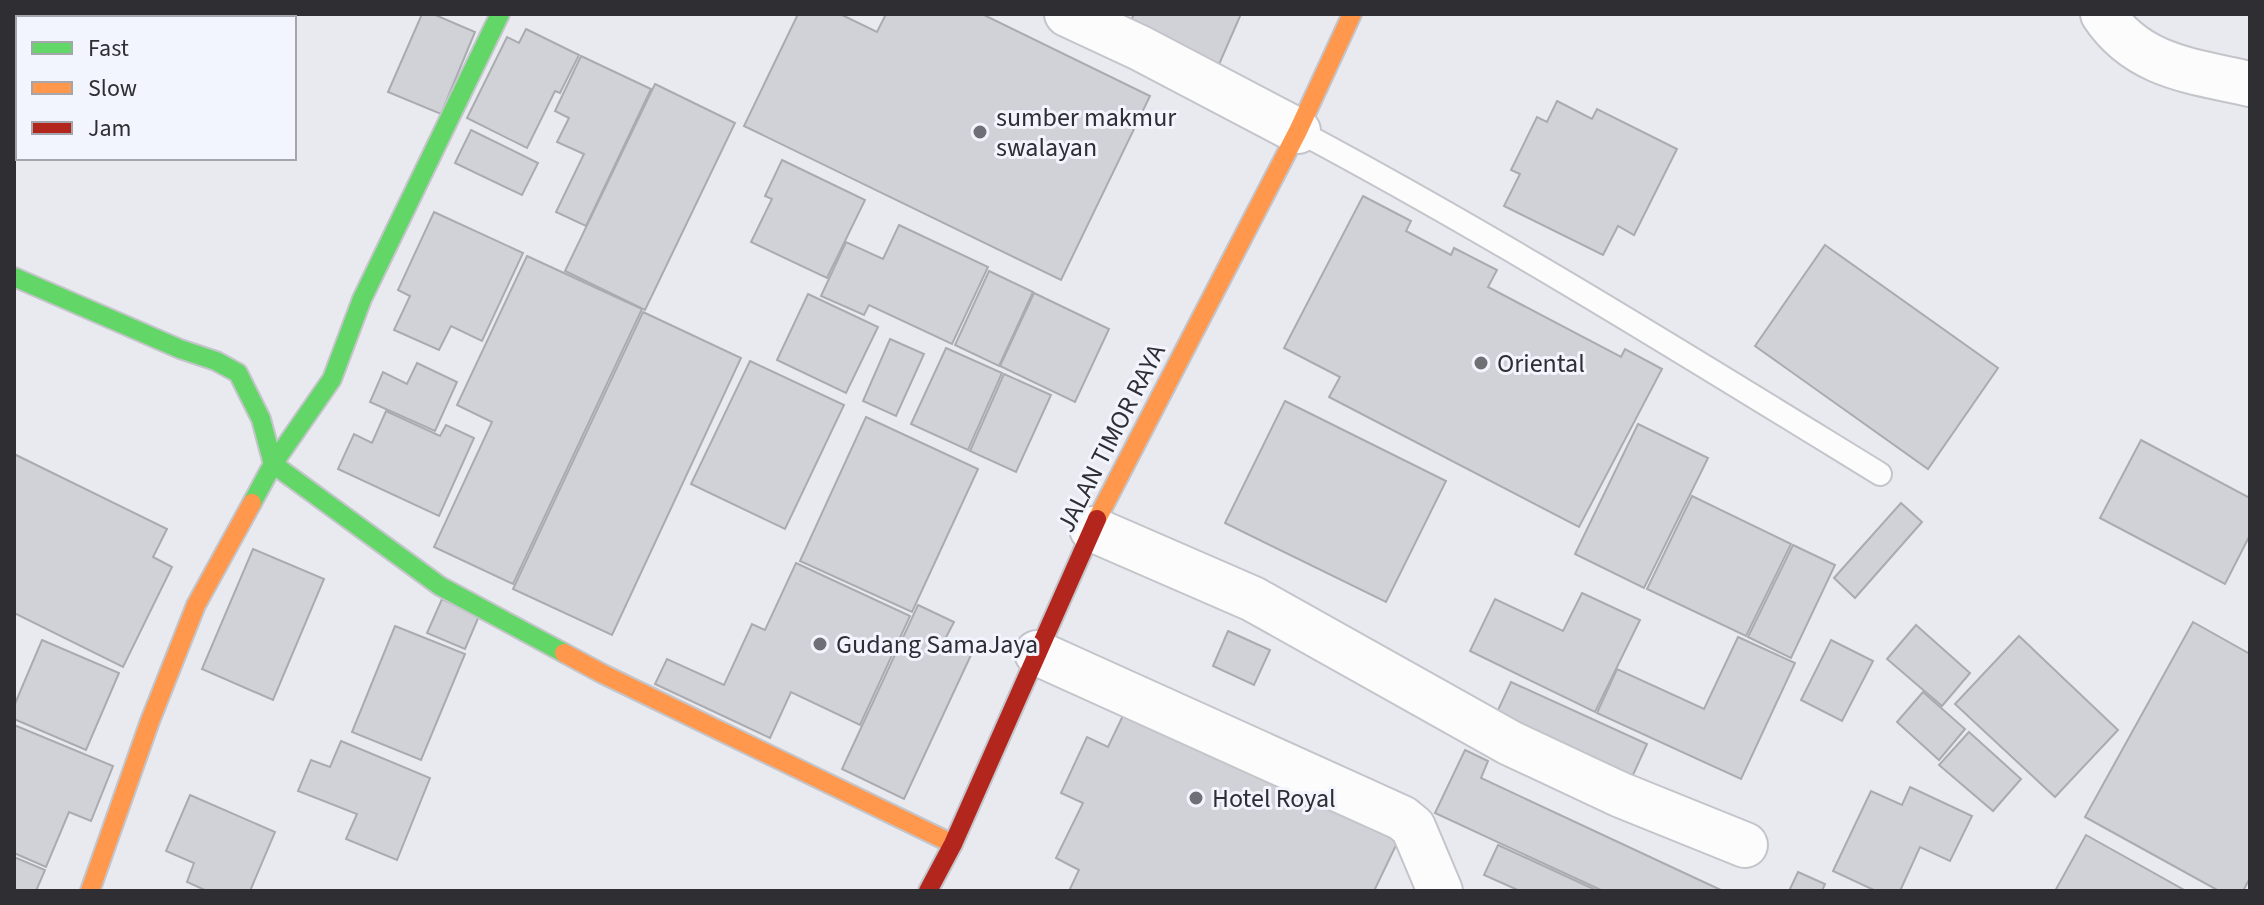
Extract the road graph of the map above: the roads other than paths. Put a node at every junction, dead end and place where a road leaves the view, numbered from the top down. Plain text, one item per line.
1 (500, 14) edge
2 (1067, 14) edge
3 (1352, 14) edge
4 (2103, 14) edge
5 (2250, 84) edge
6 (1298, 131) junction
7 (14, 277) edge
8 (273, 464) junction
9 (1880, 474) dead end
10 (1092, 529) junction
11 (1037, 653) junction
12 (953, 844) junction
13 (1745, 845) dead end
14 (90, 891) edge
15 (928, 891) edge
16 (1440, 891) edge

1 - 8 main road
2 - 6 street
3 - 6 main road, JALAN TIMOR RAYA
4 - 5 street
6 - 9 lane
6 - 10 main road, JALAN TIMOR RAYA
7 - 8 main road
8 - 12 main road
8 - 14 main road
10 - 11 main road, JALAN TIMOR RAYA
10 - 13 street
11 - 12 main road, JALAN TIMOR RAYA
11 - 16 street
12 - 15 main road, JALAN TIMOR RAYA

